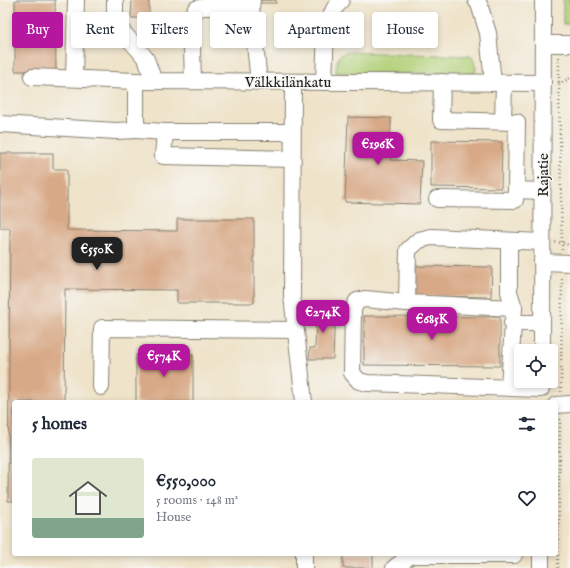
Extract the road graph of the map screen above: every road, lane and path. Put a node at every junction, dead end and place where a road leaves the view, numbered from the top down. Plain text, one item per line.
1 (76, 0) edge
2 (115, 0) edge
3 (341, 0) edge
4 (476, 0) edge
5 (544, 0) edge
6 (251, 3) edge
7 (543, 44) junction
8 (565, 44) edge
9 (32, 77) dead end
10 (74, 78) junction
11 (136, 81) junction
12 (154, 81) junction
13 (193, 81) junction
14 (259, 82) junction
15 (293, 82) junction
16 (324, 82) junction
17 (442, 82) junction
18 (499, 83) junction
19 (543, 83) junction
20 (503, 121) junction
21 (0, 124) edge
22 (136, 130) junction
23 (165, 132) junction
24 (292, 132) junction
25 (292, 159) junction
26 (516, 190) junction
27 (542, 191) junction
28 (437, 199) dead end
29 (509, 241) junction
30 (542, 242) junction
31 (542, 262) junction
32 (566, 263) edge
33 (407, 303) junction
34 (513, 316) junction
35 (542, 323) junction
36 (295, 330) junction
37 (542, 344) edge
38 (101, 387) dead end
39 (509, 387) junction
40 (541, 391) edge
41 (304, 400) edge
42 (562, 405) edge
43 (304, 556) edge
44 (410, 556) edge
45 (541, 556) edge
46 (304, 568) edge
47 (394, 568) edge
48 (540, 568) edge
49 (558, 568) edge

1 - 10 street
2 - 12 street
3 - 16 street
4 - 18 street
5 - 7 street, Rajatie
6 - 13 street
6 - 14 street
7 - 8 street
7 - 19 street, Rajatie
8 - 32 path
9 - 10 street, Välkkilänkatu
10 - 11 street, Välkkilänkatu
11 - 12 street, Välkkilänkatu
11 - 22 street
12 - 13 street, Välkkilänkatu
13 - 14 street, Välkkilänkatu
14 - 15 street, Välkkilänkatu
15 - 16 street, Välkkilänkatu
15 - 24 street
16 - 17 street, Välkkilänkatu
17 - 18 street, Välkkilänkatu
17 - 20 street
18 - 19 street, Välkkilänkatu
18 - 20 street
19 - 27 street, Rajatie
20 - 26 street
21 - 22 street
22 - 23 street
23 - 24 street
23 - 25 street
24 - 25 street
25 - 36 street
26 - 27 street
26 - 28 street
27 - 30 street, Rajatie
29 - 30 street
29 - 33 street
29 - 34 street
30 - 31 street, Rajatie
31 - 32 street
31 - 35 street, Rajatie
32 - 42 path
33 - 34 street
33 - 39 street
34 - 35 street
34 - 39 street
35 - 37 street, Rajatie
36 - 38 street
36 - 41 street
39 - 40 street
42 - 49 path
43 - 46 street
44 - 47 street
45 - 48 street

